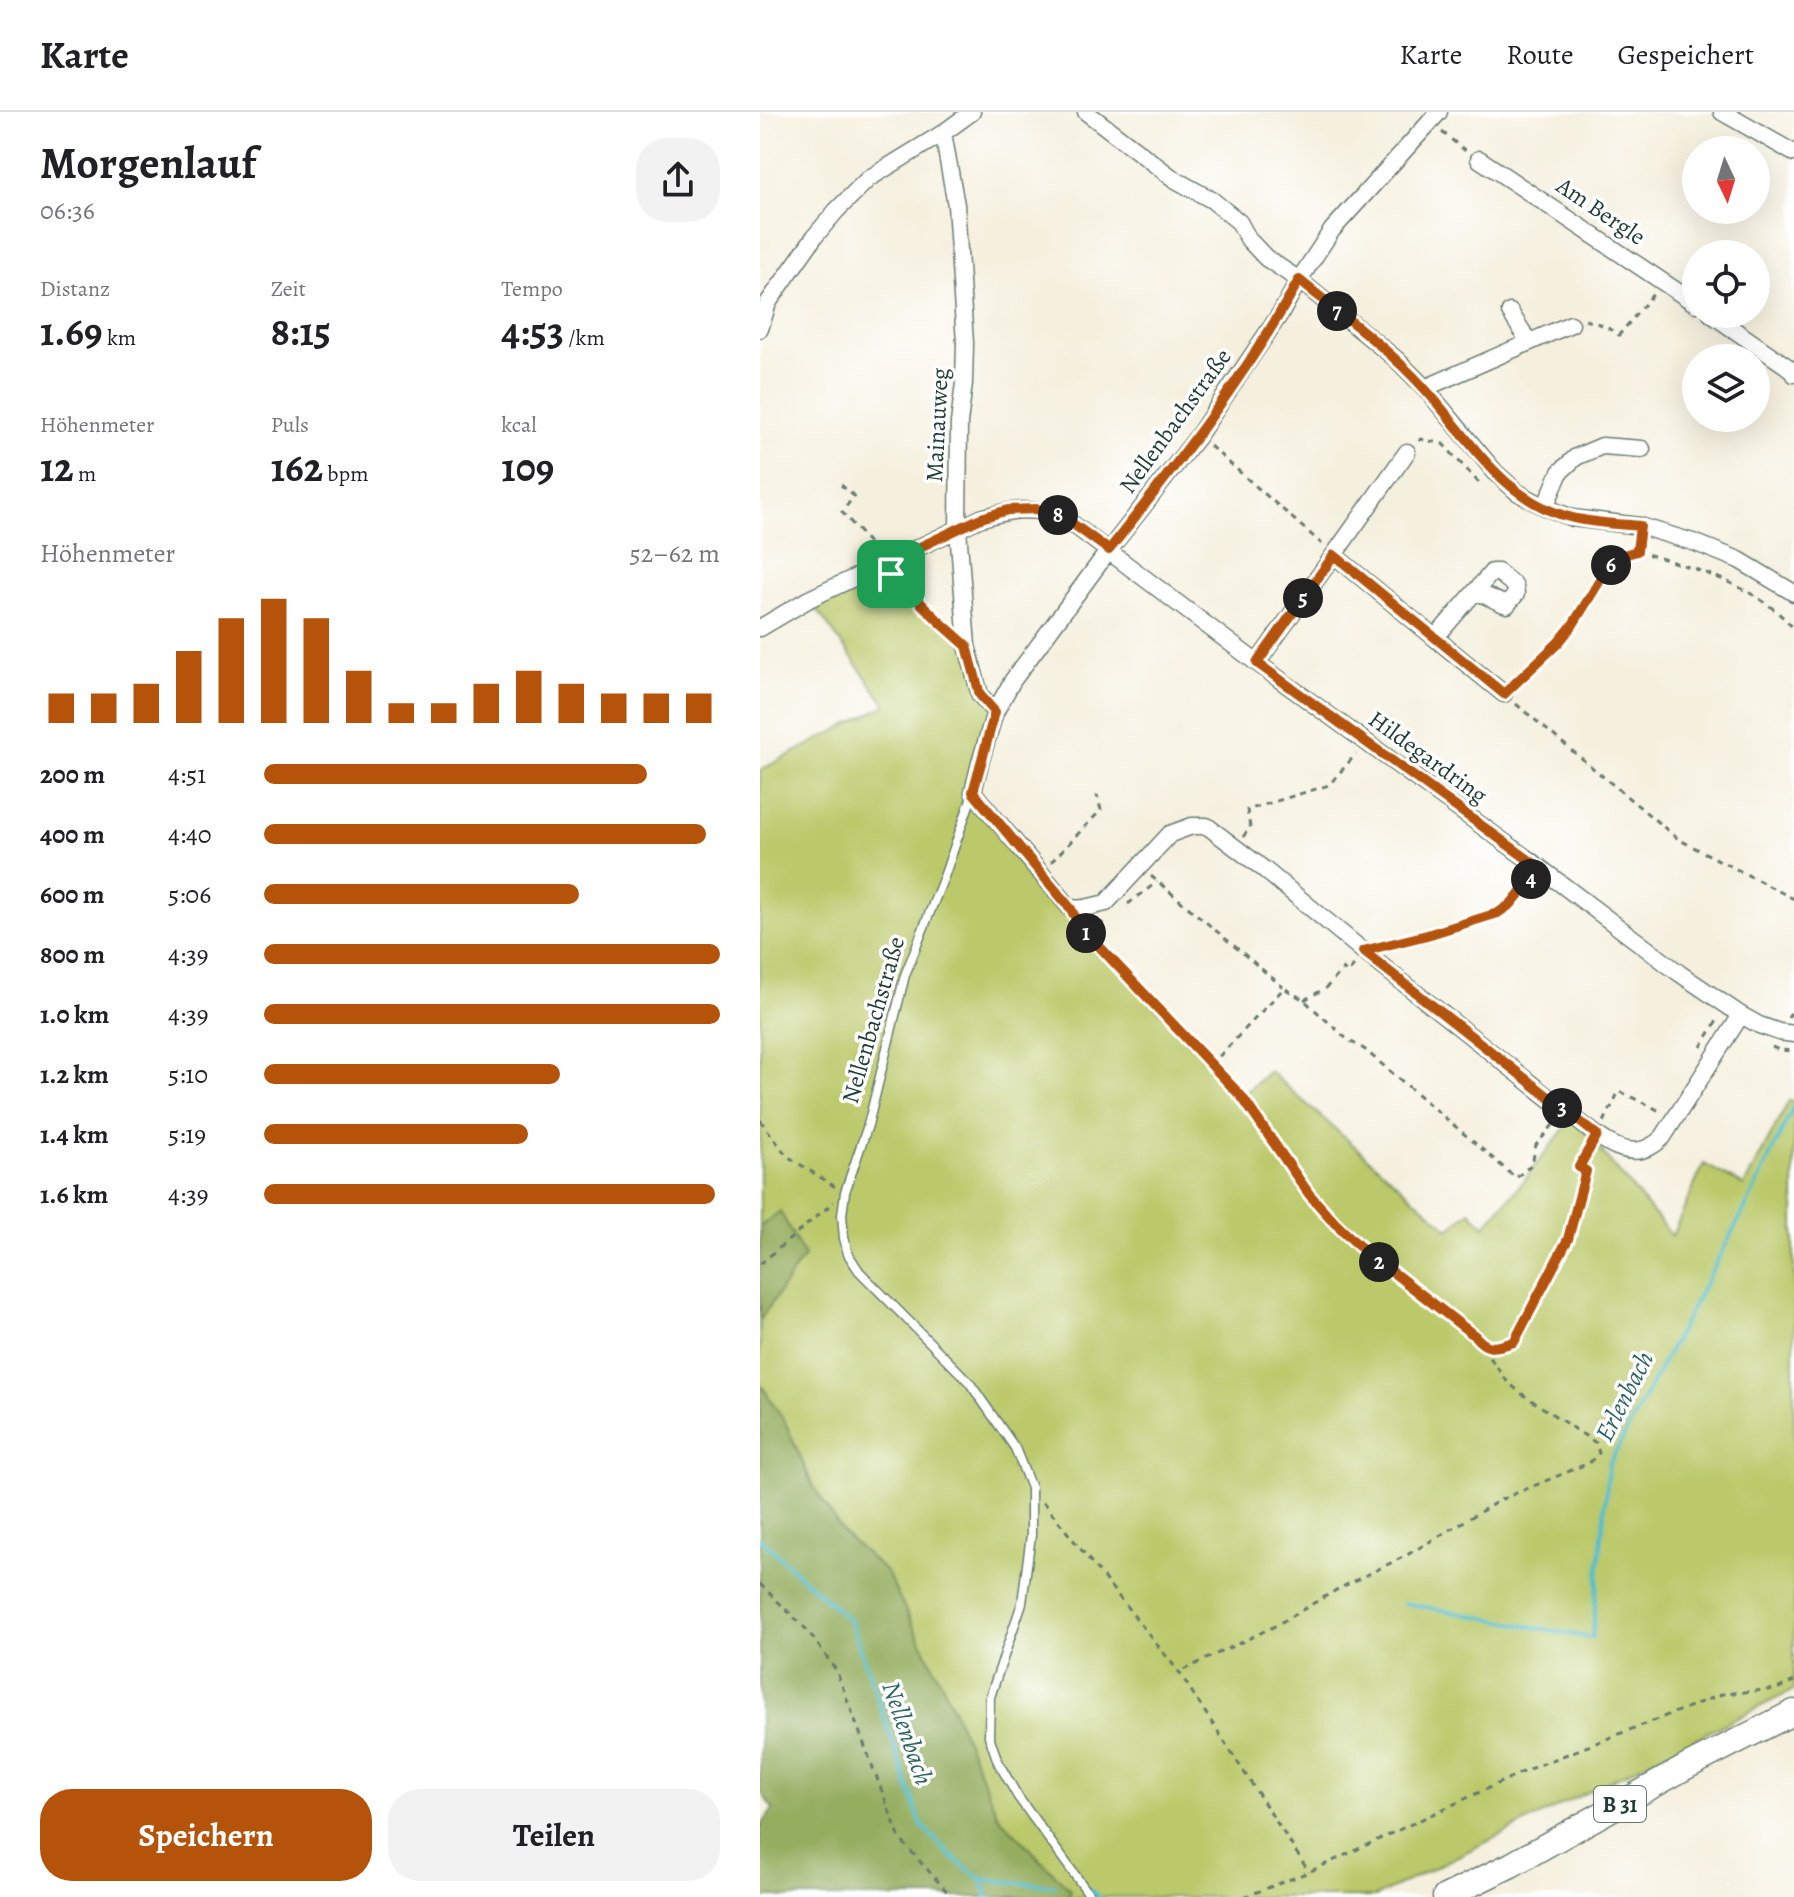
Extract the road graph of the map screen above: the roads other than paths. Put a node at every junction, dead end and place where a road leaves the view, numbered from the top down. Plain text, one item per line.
1 (972, 112) edge
2 (1086, 112) edge
3 (1722, 112) edge
4 (1434, 117) edge
5 (943, 133) junction
6 (1794, 153) edge
7 (1479, 159) road end
8 (1299, 280) junction
9 (1682, 294) edge
10 (1510, 312) dead end
11 (1571, 324) road end
12 (1732, 328) edge
13 (760, 329) edge
14 (1529, 342) junction
15 (1792, 367) edge
16 (1425, 388) junction
17 (1642, 449) dead end
18 (1407, 452) road end
19 (1545, 507) junction
20 (958, 529) junction
21 (1109, 550) junction
22 (1334, 555) junction
23 (1475, 592) dead end
24 (1794, 593) edge
25 (760, 628) edge
26 (1435, 638) junction
27 (1257, 663) junction
28 (1504, 694) road end
29 (995, 712) junction
30 (973, 792) junction
31 (1741, 1015) junction
32 (1794, 1034) edge
33 (1794, 1712) edge
34 (1091, 1897) edge
35 (1445, 1897) edge

1 - 5 street
2 - 8 street
3 - 6 street
4 - 8 street, Nellenbachstraße
5 - 13 street
5 - 20 street, Mainauweg
7 - 9 street, Am Bergle
8 - 16 street
8 - 21 street, Nellenbachstraße
10 - 14 street
11 - 14 street
12 - 15 street
14 - 16 street
16 - 19 street
17 - 19 street
18 - 22 street
19 - 24 street
20 - 21 street, Hildegardring
20 - 25 street
20 - 29 street, Mainauweg
21 - 27 street, Hildegardring
21 - 29 street, Nellenbachstraße
22 - 26 street
22 - 27 street
23 - 26 street
26 - 28 street
27 - 31 street, Hildegardring
29 - 30 street, Nellenbachstraße
30 - 31 street
30 - 34 lane, Nellenbachstraße
31 - 32 street, Hildegardring
33 - 35 main road, B 31

